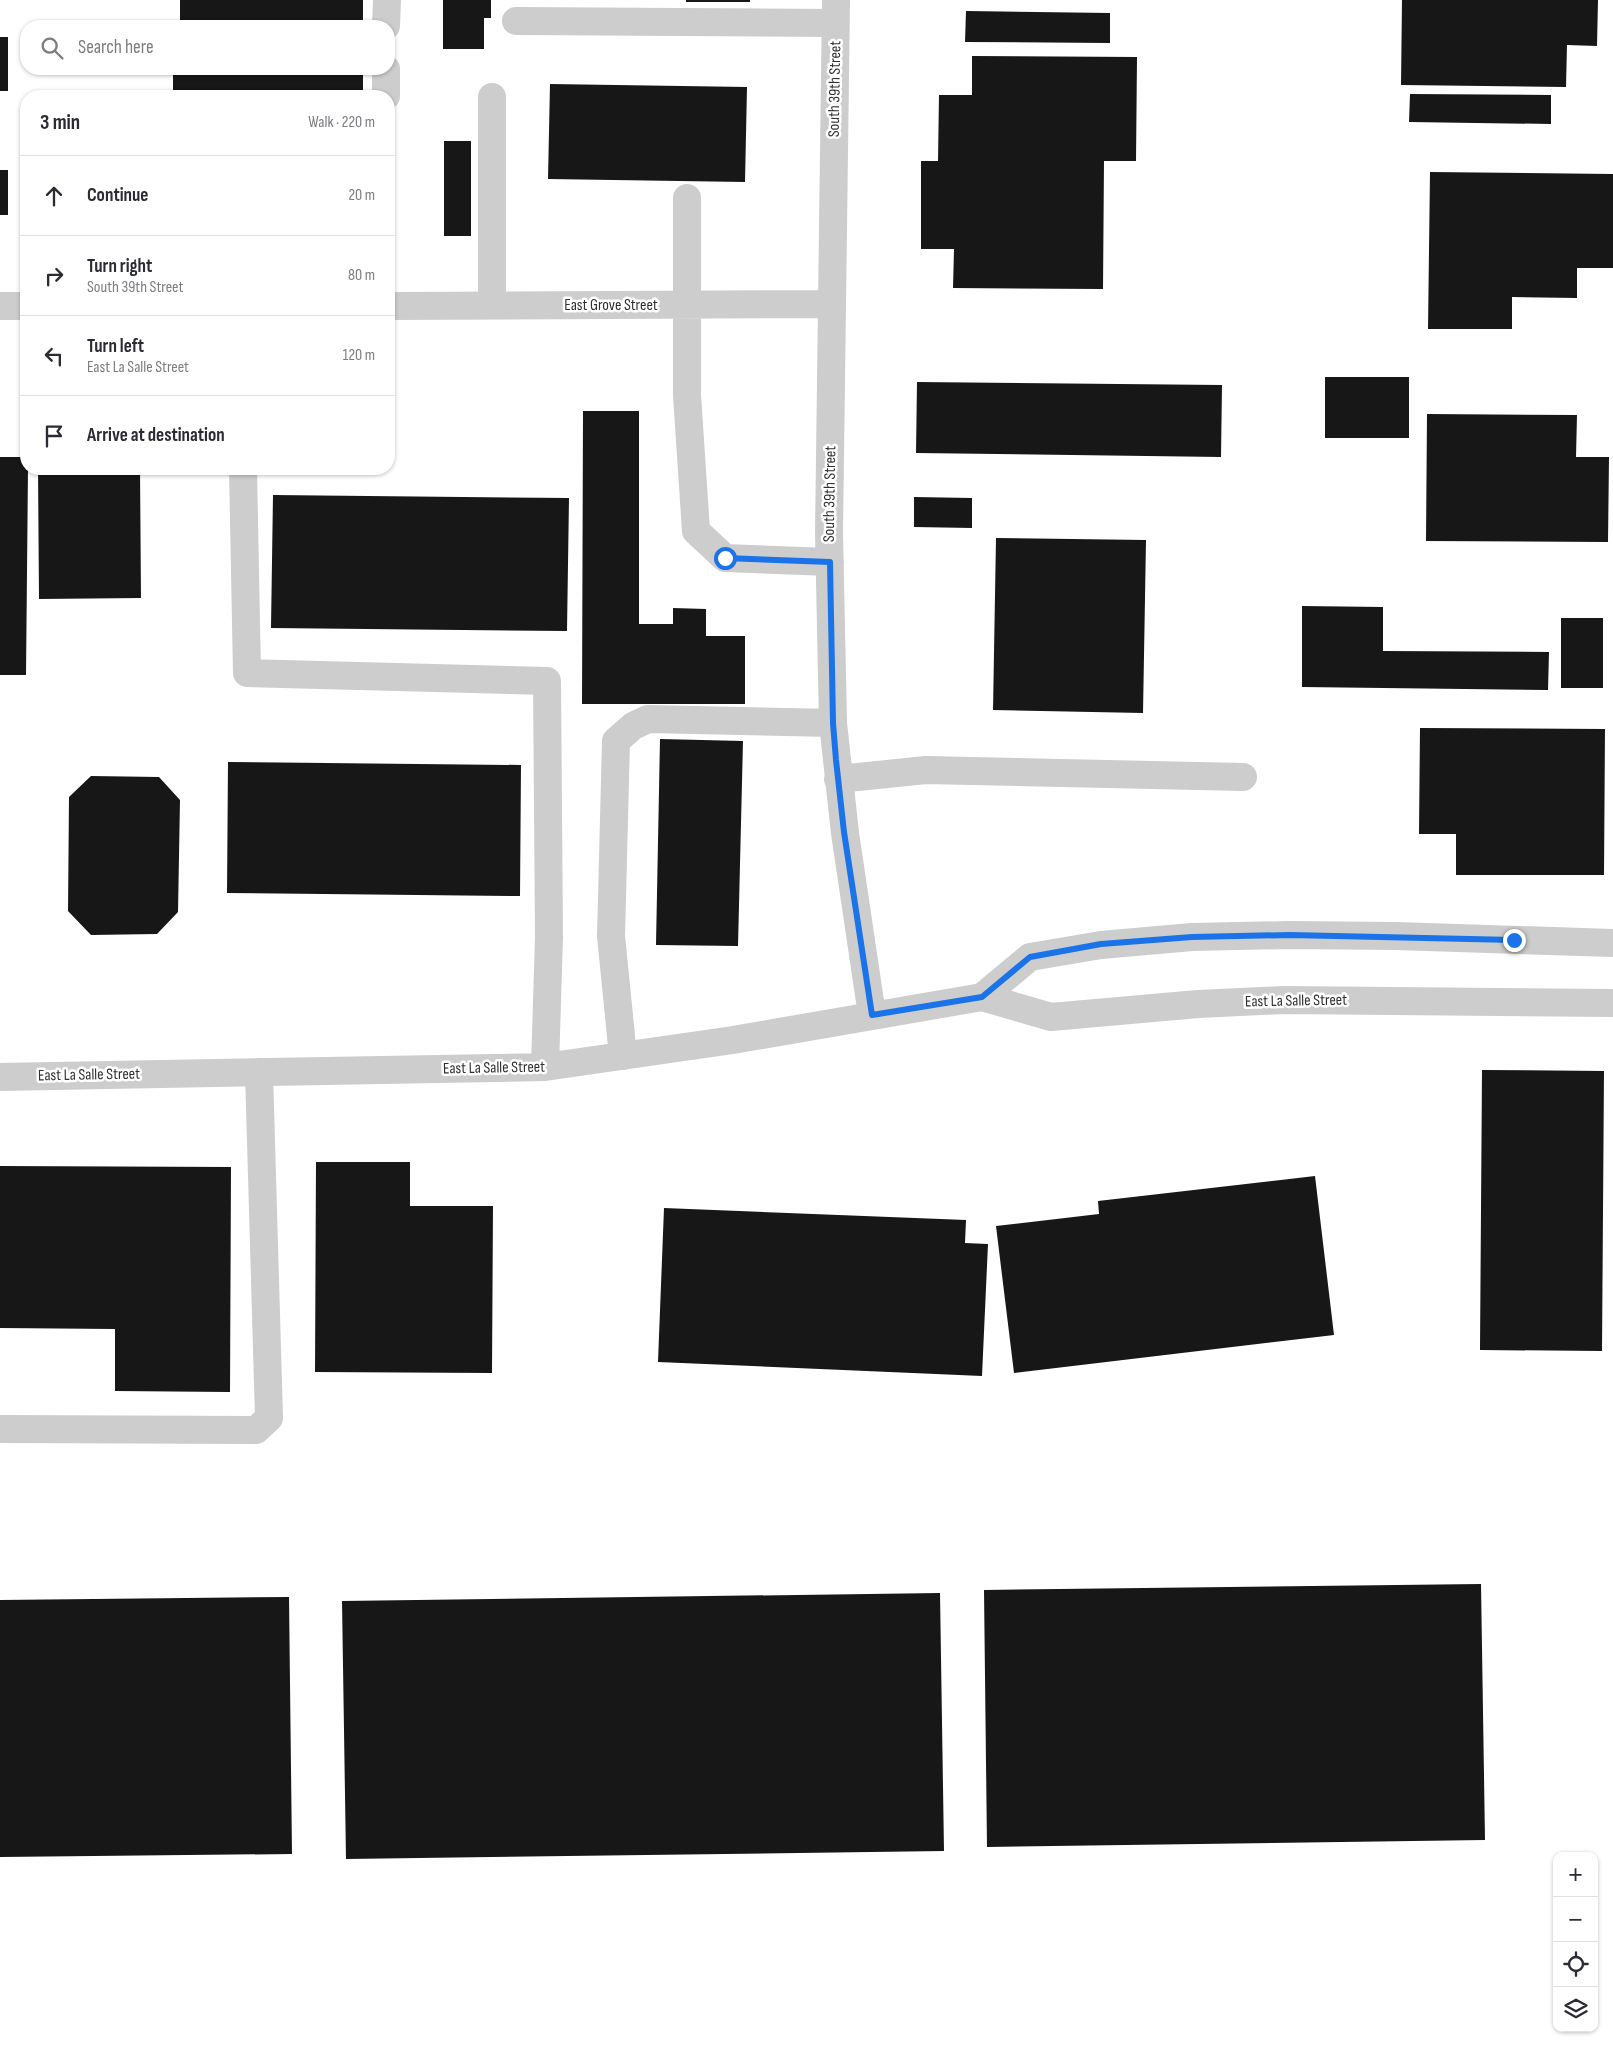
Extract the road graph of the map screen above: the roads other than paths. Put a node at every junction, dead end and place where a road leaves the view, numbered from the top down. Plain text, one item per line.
1 (387, 0) edge
2 (836, 12) edge
3 (386, 20) edge
4 (516, 21) dead end
5 (386, 75) edge
6 (386, 90) edge
7 (492, 97) dead end
8 (687, 198) dead end
9 (832, 304) junction
10 (492, 305) junction
11 (688, 305) junction
12 (0, 306) edge
13 (20, 306) edge
14 (395, 306) edge
15 (243, 475) edge
16 (830, 562) junction
17 (833, 723) junction
18 (1242, 777) dead end
19 (838, 779) junction
20 (1613, 943) edge
21 (982, 997) junction
22 (1613, 1003) edge
23 (872, 1015) junction
24 (623, 1056) junction
25 (544, 1067) junction
26 (259, 1072) junction
27 (0, 1077) edge
28 (0, 1429) edge

1 - 3 street
2 - 4 street
2 - 9 street, South 39th Street
5 - 6 street
7 - 10 street
8 - 11 street
9 - 11 street, East Grove Street
9 - 16 street, South 39th Street
10 - 11 street, East Grove Street
10 - 14 street, East Grove Street
11 - 16 street
12 - 13 street
15 - 25 street
16 - 17 street, South 39th Street
17 - 19 street, South 39th Street
17 - 24 street
18 - 19 street
19 - 23 street, South 39th Street
20 - 21 street
21 - 22 street, East La Salle Street
21 - 23 street, East La Salle Street
23 - 24 street, East La Salle Street
24 - 25 street, East La Salle Street
25 - 26 street, East La Salle Street
26 - 27 street, East La Salle Street
26 - 28 street

